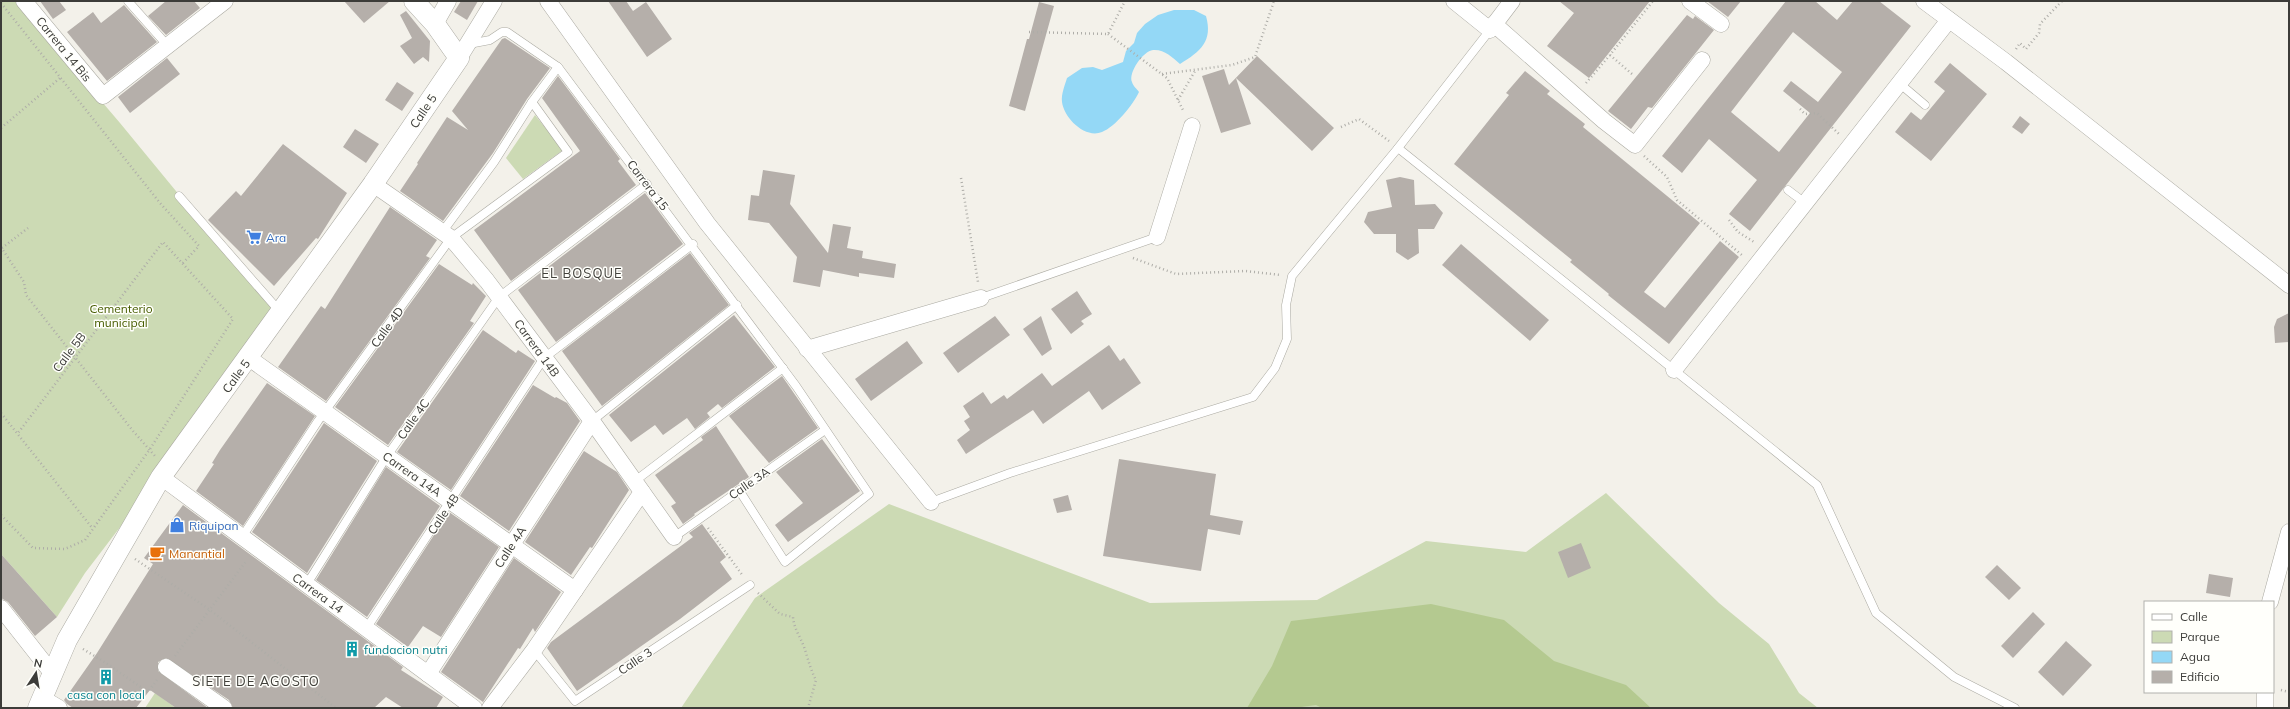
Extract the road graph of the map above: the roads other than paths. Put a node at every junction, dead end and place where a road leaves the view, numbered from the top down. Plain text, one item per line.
1 (24, 1) edge
2 (128, 1) edge
3 (414, 1) edge
4 (448, 1) edge
5 (494, 1) edge
6 (548, 1) edge
7 (1454, 1) edge
8 (1512, 1) edge
9 (1690, 1) edge
10 (1924, 1) edge
11 (219, 3) edge
12 (1949, 20) junction
13 (435, 24) junction
14 (1721, 24) dead end
15 (1492, 27) junction
16 (167, 45) junction
17 (464, 51) junction
18 (1702, 60) dead end
19 (558, 67) junction
20 (1899, 83) junction
21 (532, 102) junction
22 (1925, 105) dead end
23 (1192, 126) road end
24 (1398, 148) junction
25 (373, 184) junction
26 (646, 184) junction
27 (1788, 190) dead end
28 (179, 196) dead end
29 (1805, 203) junction
30 (447, 235) junction
31 (1157, 237) joint
32 (693, 244) junction
33 (2289, 285) edge
34 (499, 297) junction
35 (981, 298) joint
36 (737, 305) junction
37 (281, 313) junction
38 (807, 349) junction
39 (249, 358) junction
40 (544, 358) junction
41 (783, 368) junction
42 (1674, 370) junction
43 (325, 412) junction
44 (592, 421) junction
45 (825, 430) junction
46 (387, 456) junction
47 (164, 473) junction
48 (638, 486) junction
49 (739, 490) junction
50 (451, 502) junction
51 (930, 502) joint
52 (2289, 532) edge
53 (242, 536) junction
54 (674, 538) joint
55 (511, 545) junction
56 (307, 584) junction
57 (750, 585) road end
58 (575, 590) junction
59 (2270, 601) edge
60 (1, 608) edge
61 (366, 629) junction
62 (534, 650) junction
63 (166, 667) dead end
64 (52, 673) junction
65 (428, 674) junction
66 (2265, 693) edge
67 (40, 703) edge
68 (59, 708) edge
69 (224, 708) edge
70 (474, 708) edge
71 (490, 708) edge
72 (2015, 708) edge
73 (2265, 708) edge

1 - 16 street, Carrera 14 Bis
2 - 16 lane
3 - 13 street
4 - 13 street
5 - 17 street
6 - 38 street
7 - 15 street
8 - 15 street
9 - 14 street
10 - 12 street
11 - 16 street
12 - 20 street
12 - 33 street
13 - 17 street
15 - 18 street
15 - 24 lane
17 - 19 lane
17 - 25 street, Calle 5
19 - 21 lane, Calle 4D
19 - 26 lane, Carrera 15
20 - 22 lane
20 - 29 street
21 - 30 lane, Calle 4D
21 - 30 lane, Calle 4D
23 - 31 street
24 - 42 lane
24 - 51 lane
25 - 30 street, Carrera 14B
25 - 37 street, Calle 5
26 - 32 lane, Carrera 15
26 - 34 lane, Calle 4C
27 - 29 lane
28 - 37 lane
29 - 42 street
30 - 34 street, Carrera 14B
30 - 43 lane, Calle 4D
31 - 35 lane
32 - 36 lane, Carrera 15
32 - 40 lane, Calle 4B
34 - 40 street, Carrera 14B
34 - 46 lane, Calle 4C
35 - 38 street
36 - 41 lane, Carrera 15
36 - 44 lane
37 - 39 street, Calle 5
38 - 51 street
39 - 43 street, Carrera 14A
39 - 47 street, Calle 5
40 - 44 street, Carrera 14B
40 - 50 lane, Calle 4B
41 - 45 lane, Carrera 15
41 - 48 lane
42 - 72 lane
43 - 46 street, Carrera 14A
43 - 53 lane, Calle 4D
44 - 48 street, Carrera 14B
44 - 55 street, Calle 4A
45 - 49 lane, Calle 3A
45 - 49 lane, Carrera 15
46 - 50 street, Carrera 14A
46 - 56 lane, Calle 4C
47 - 53 street, Carrera 14
47 - 64 street, Calle 5
48 - 54 street, Carrera 14B
48 - 58 street
49 - 54 lane, Calle 3A
50 - 55 street, Carrera 14A
50 - 61 lane, Calle 4B
52 - 59 street
53 - 56 street, Carrera 14
55 - 58 street, Carrera 14A
55 - 65 street, Calle 4A
56 - 61 street, Carrera 14
57 - 62 lane, Calle 3
58 - 62 street
60 - 64 street
61 - 65 street, Carrera 14
62 - 71 street
63 - 69 street
64 - 67 street, Calle 5
65 - 70 street, Carrera 14
66 - 73 street
67 - 68 street

